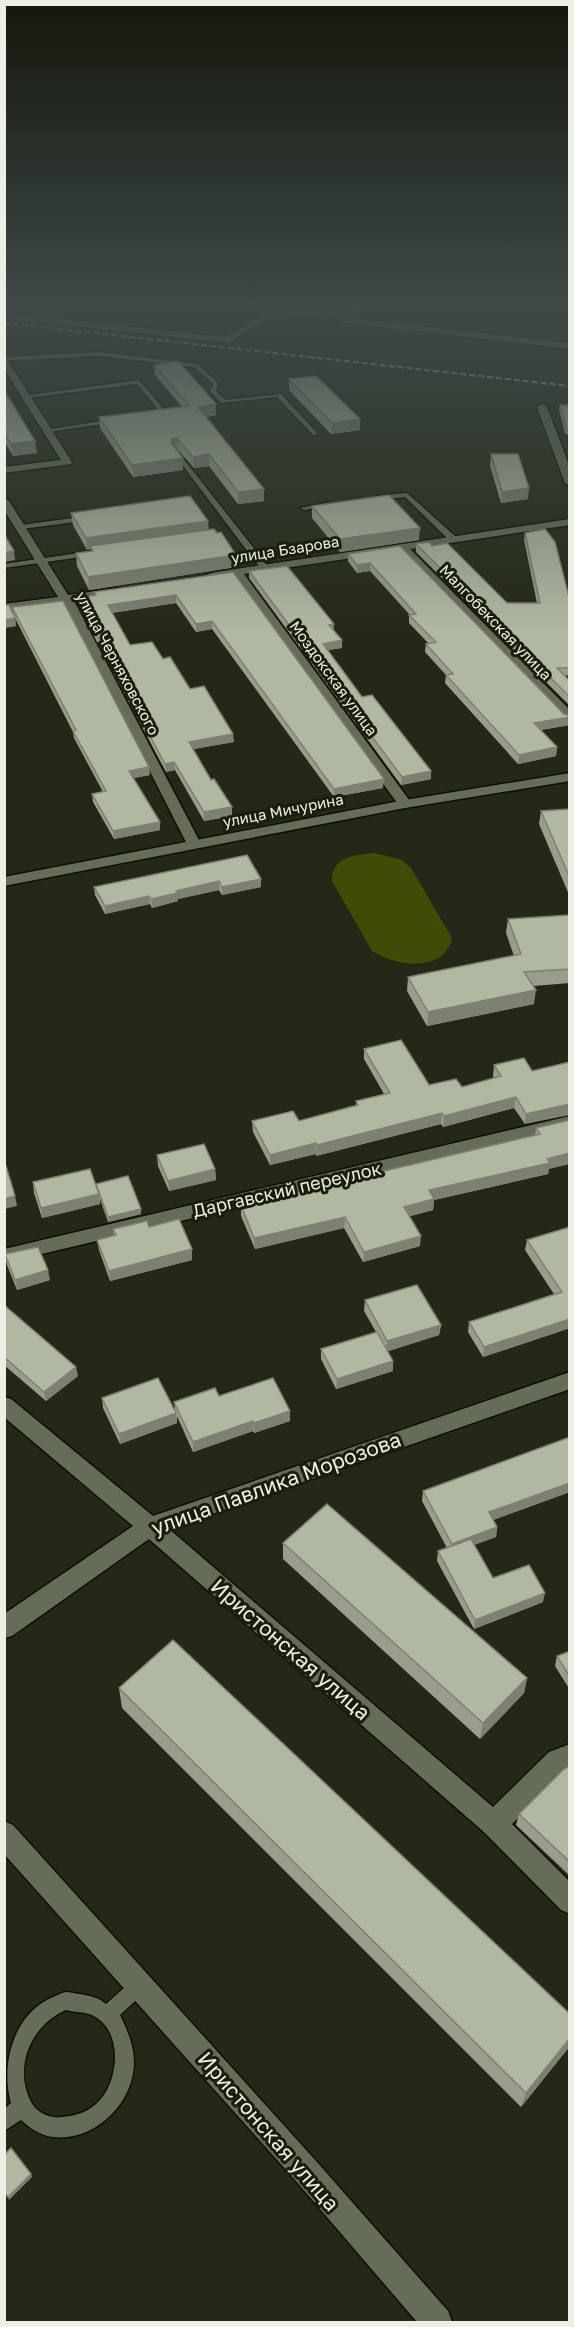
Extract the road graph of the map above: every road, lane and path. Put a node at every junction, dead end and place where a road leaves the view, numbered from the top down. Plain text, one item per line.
1 (38, 416) edge
2 (298, 416) edge
3 (545, 416) edge
4 (118, 420) edge
5 (47, 430) junction
6 (315, 434) dead end
7 (176, 453) edge
8 (4, 470) edge
9 (570, 483) edge
10 (372, 499) edge
11 (4, 501) edge
12 (338, 503) edge
13 (304, 508) dead end
14 (91, 517) edge
15 (570, 522) edge
16 (21, 527) junction
17 (453, 539) junction
18 (402, 547) junction
19 (99, 552) edge
20 (41, 560) junction
21 (4, 566) edge
22 (264, 567) junction
23 (237, 572) junction
24 (202, 577) edge
25 (134, 588) edge
26 (65, 599) junction
27 (4, 608) edge
28 (570, 718) edge
29 (570, 777) edge
30 (405, 804) junction
31 (194, 844) junction
32 (4, 882) edge
33 (570, 1122) edge
34 (4, 1256) edge
35 (570, 1380) edge
36 (4, 1405) edge
37 (149, 1527) junction
38 (4, 1628) edge
39 (570, 1756) edge
40 (494, 1824) junction
41 (4, 1834) edge
42 (570, 1901) edge
43 (140, 1985) junction
44 (108, 2014) junction
45 (21, 2107) junction
46 (4, 2122) edge
47 (437, 2322) edge

1 - 5 street
2 - 6 lane
3 - 9 street
4 - 5 lane
5 - 8 street
7 - 22 lane
10 - 17 lane
11 - 16 street, улица Черняховского
12 - 13 lane
14 - 16 lane
15 - 17 street, улица Бзарова
16 - 20 street, улица Черняховского
17 - 18 street, улица Бзарова
18 - 22 street, улица Бзарова
18 - 28 street, Малгобекская улица
19 - 20 lane
20 - 21 lane
20 - 26 street, улица Черняховского
22 - 23 street, улица Бзарова
23 - 24 street, улица Бзарова
23 - 30 street, Моздокская улица
25 - 26 street
26 - 27 street
26 - 31 street, улица Черняховского
29 - 30 street, улица Мичурина
30 - 31 street, улица Мичурина
31 - 32 street, улица Мичурина
33 - 34 street, Даргавский переулок
35 - 37 street, улица Павлика Морозова
36 - 37 street, Иристонская улица
37 - 38 street, улица Павлика Морозова
37 - 40 street, Иристонская улица
39 - 40 street
40 - 42 street, Иристонская улица
41 - 43 street, Иристонская улица
43 - 44 lane
43 - 47 street, Иристонская улица
44 - 45 lane
44 - 45 lane
45 - 46 lane

